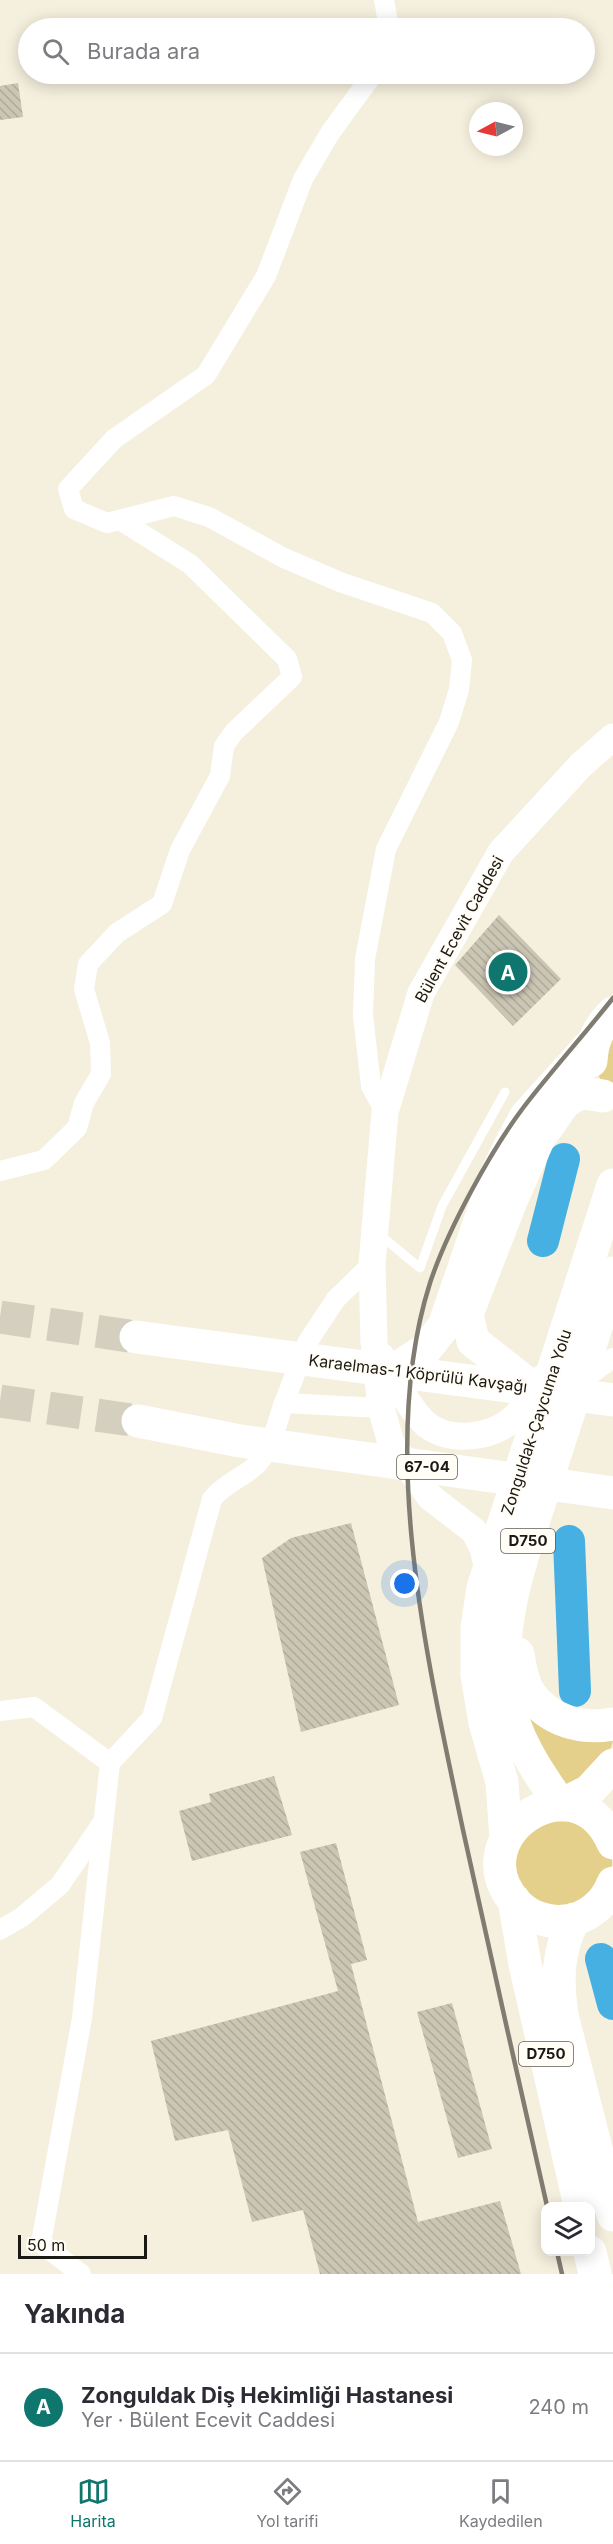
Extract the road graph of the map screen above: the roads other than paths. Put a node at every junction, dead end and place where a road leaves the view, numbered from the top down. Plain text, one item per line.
1 (384, 0) edge
2 (387, 18) edge
3 (366, 84) edge
4 (120, 520) junction
5 (613, 737) edge
6 (613, 1013) edge
7 (593, 1042) junction
8 (505, 1092) dead end
9 (608, 1101) edge
10 (386, 1112) junction
11 (524, 1143) junction
12 (0, 1171) edge
13 (613, 1185) edge
14 (373, 1230) junction
15 (372, 1264) junction
16 (611, 1295) edge
17 (136, 1337) tunnel mouth
18 (374, 1342) junction
19 (561, 1349) junction
20 (613, 1358) edge
21 (394, 1370) junction
22 (578, 1383) junction
23 (534, 1388) junction
24 (613, 1400) edge
25 (284, 1402) junction
26 (381, 1408) junction
27 (138, 1421) tunnel mouth
28 (613, 1493) edge
29 (488, 1570) junction
30 (509, 1613) junction
31 (0, 1711) edge
32 (613, 1724) edge
33 (110, 1763) junction
34 (613, 1765) edge
35 (561, 1805) junction
36 (102, 1822) junction
37 (612, 1833) edge
38 (506, 1839) junction
39 (514, 1900) junction
40 (600, 1905) edge
41 (0, 1930) edge
42 (579, 2202) edge
43 (613, 2215) edge
44 (591, 2256) edge
45 (81, 2274) edge
46 (595, 2274) edge

1 - 2 street
3 - 4 street
4 - 10 street
4 - 12 street
5 - 10 main road, Bülent Ecevit Caddesi
6 - 7 highway
7 - 9 highway
7 - 11 highway
8 - 14 lane
9 - 11 highway
10 - 14 main road, Bülent Ecevit Caddesi
11 - 21 highway
11 - 23 highway
13 - 19 highway, Zonguldak-Çaycuma Yolu / D750
14 - 15 main road, Bülent Ecevit Caddesi
15 - 18 main road, Bülent Ecevit Caddesi
15 - 25 street
16 - 22 highway, Zonguldak-Çaycuma Yolu / D750
17 - 21 highway, Karaelmas-1 Köprülü Kavşağı
18 - 19 main road
18 - 26 main road, Bülent Ecevit Caddesi
19 - 29 highway, Zonguldak-Çaycuma Yolu / D750
20 - 22 street
21 - 23 highway, Karaelmas-1 Köprülü Kavşağı
22 - 30 highway, Zonguldak-Çaycuma Yolu / D750
23 - 24 highway, Karaelmas-1 Köprülü Kavşağı
25 - 26 street
25 - 33 street
26 - 29 main road, Bülent Ecevit Caddesi
27 - 28 highway, 67-04
29 - 38 highway, Zonguldak-Çaycuma Yolu / D750
30 - 32 highway
30 - 35 highway, Zonguldak-Çaycuma Yolu / D750
31 - 33 street
33 - 36 street
34 - 35 highway
35 - 37 highway
35 - 38 highway
36 - 41 street
36 - 45 street
38 - 39 highway, D750
39 - 40 highway, D750
39 - 42 highway, D750
40 - 43 highway, D750
44 - 46 highway

